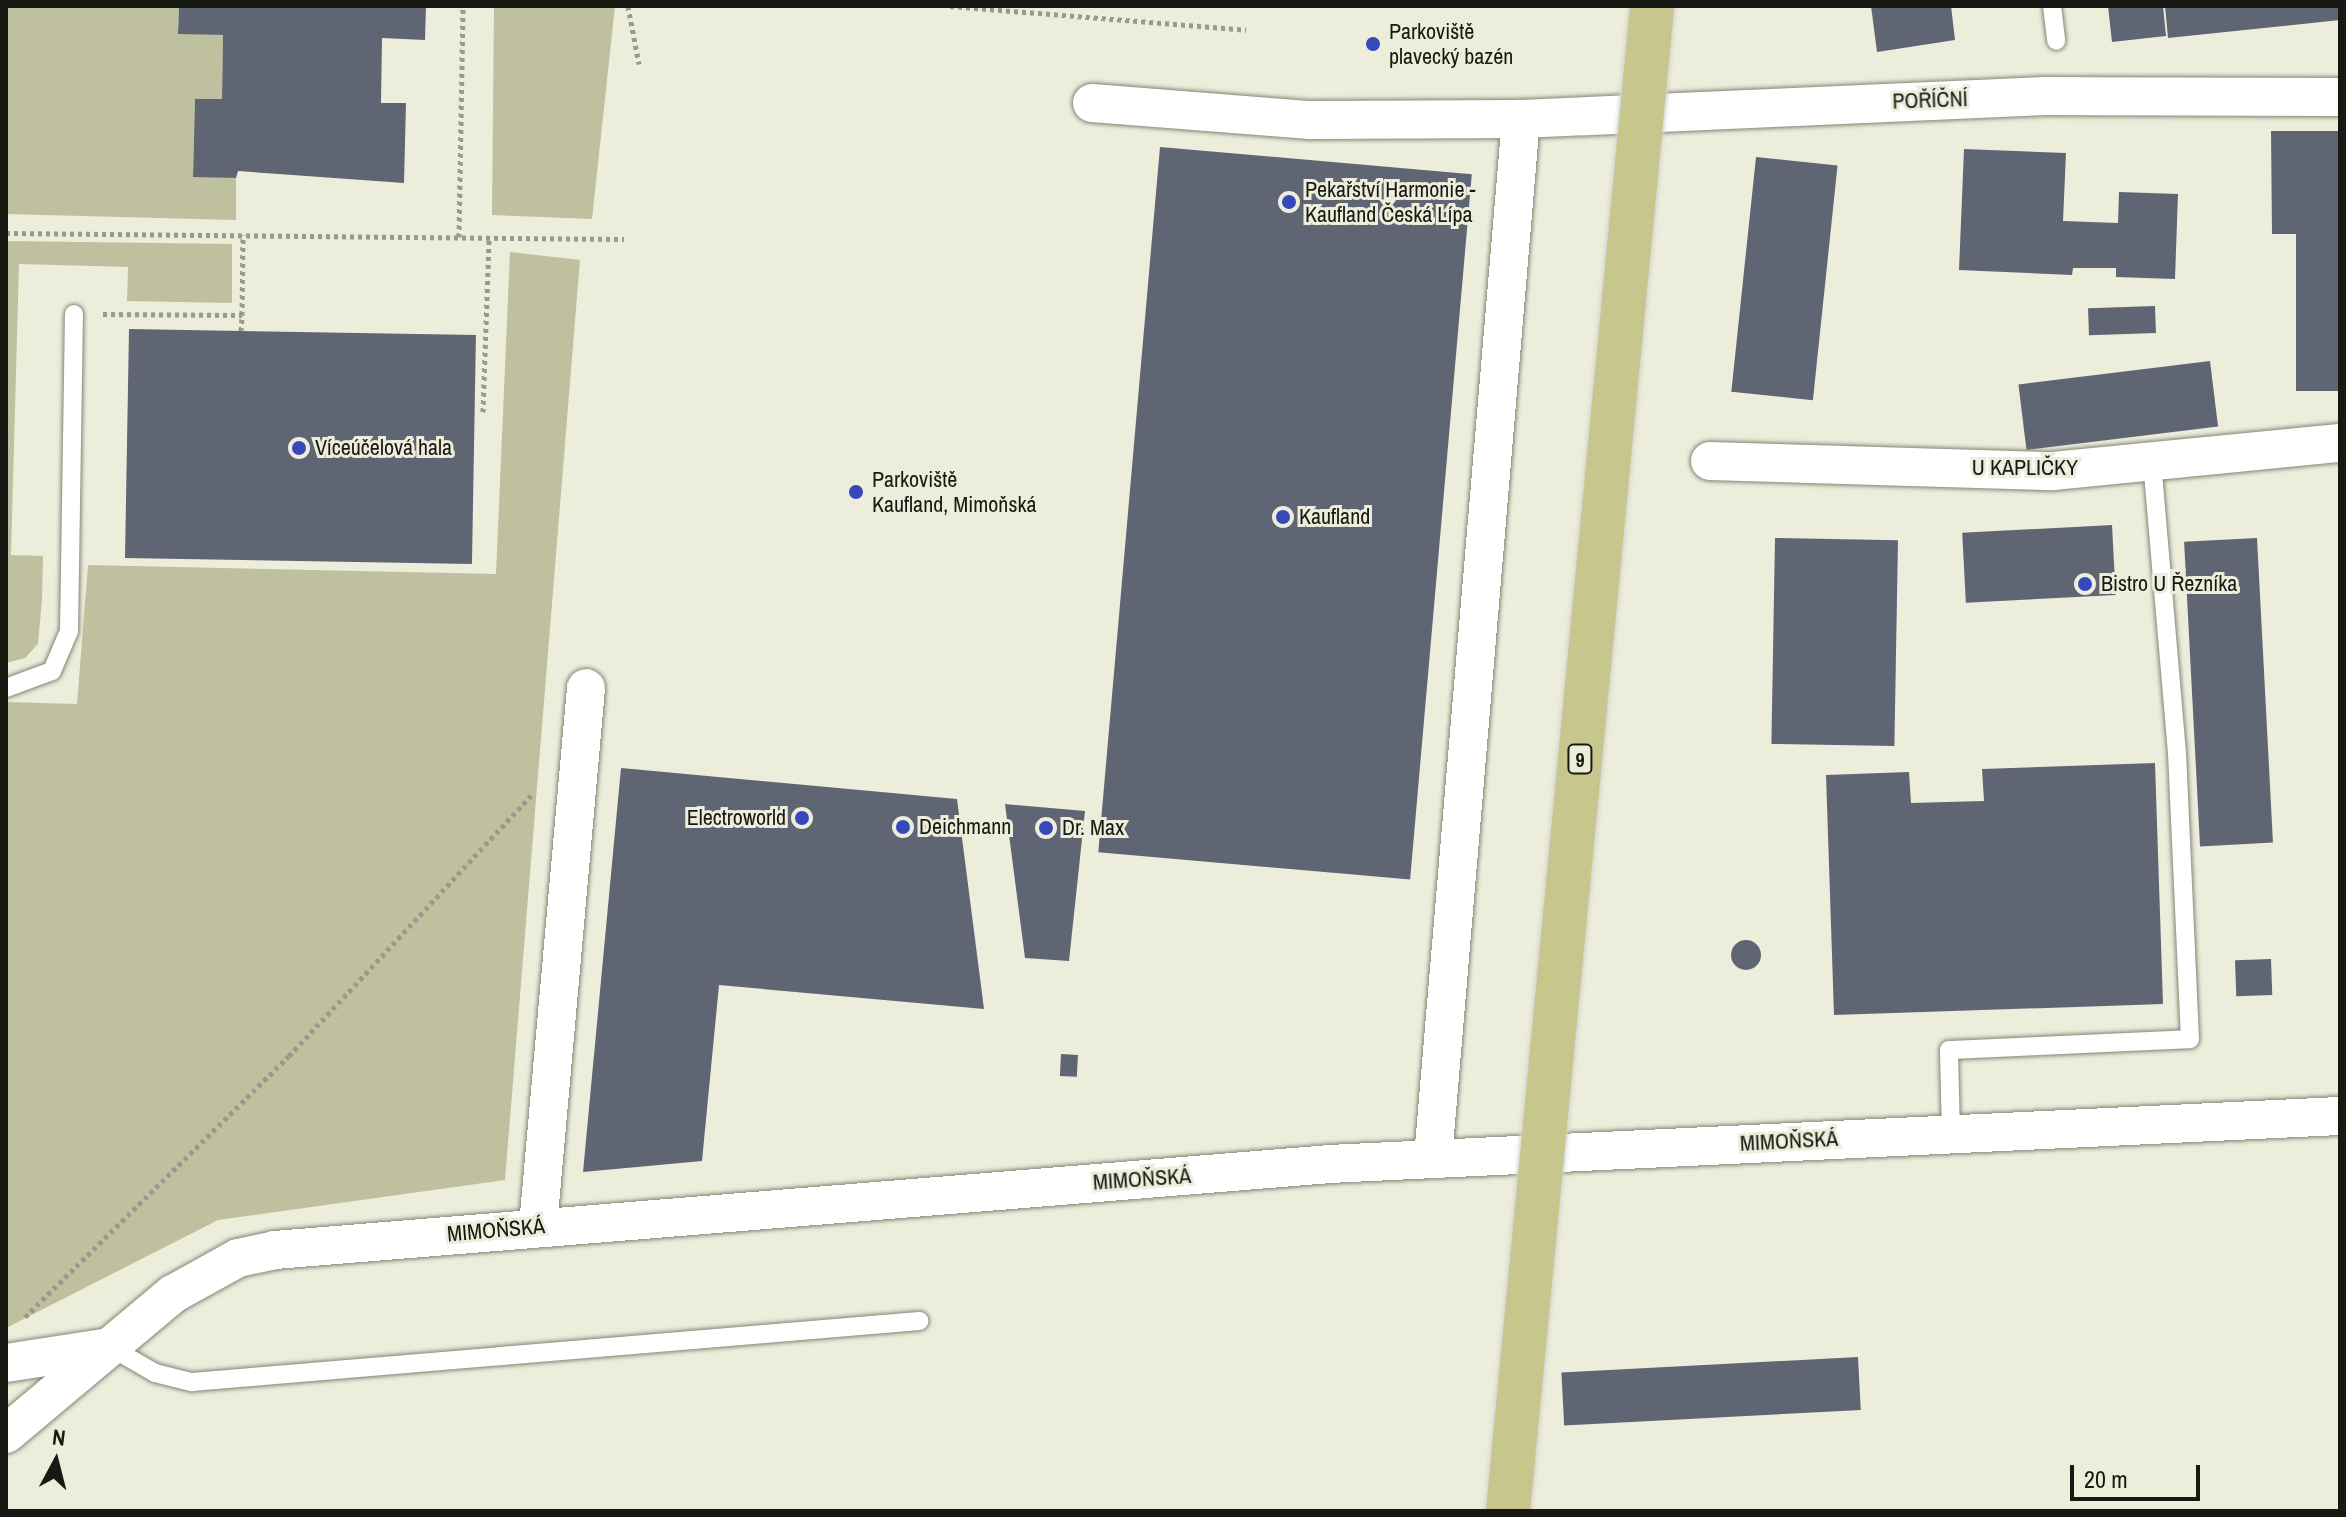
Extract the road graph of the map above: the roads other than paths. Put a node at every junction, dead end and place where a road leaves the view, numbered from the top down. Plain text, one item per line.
1 (1652, 6) edge
2 (2052, 6) edge
3 (2056, 41) dead end
4 (2340, 97) edge
5 (1092, 103) dead end
6 (1521, 119) junction
7 (74, 314) road end
8 (2340, 443) edge
9 (1710, 461) dead end
10 (2152, 461) junction
11 (6, 688) edge
12 (586, 688) dead end
13 (2340, 1116) edge
14 (1951, 1134) junction
15 (1433, 1158) junction
16 (538, 1226) junction
17 (919, 1321) dead end
18 (110, 1347) junction
19 (6, 1363) edge
20 (6, 1434) edge
21 (1508, 1511) edge

1 - 21 main road, 9, bridge
2 - 3 lane
4 - 6 street, POŘÍČNÍ
5 - 6 street, POŘÍČNÍ
6 - 15 street
7 - 11 lane
8 - 10 street, U KAPLIČKY
9 - 10 street, U KAPLIČKY
10 - 14 lane
12 - 16 street
13 - 14 street, MIMOŇSKÁ
14 - 15 street, MIMOŇSKÁ
15 - 16 street, MIMOŇSKÁ
16 - 18 street, MIMOŇSKÁ
17 - 18 lane
18 - 19 street
18 - 20 street, MIMOŇSKÁ

